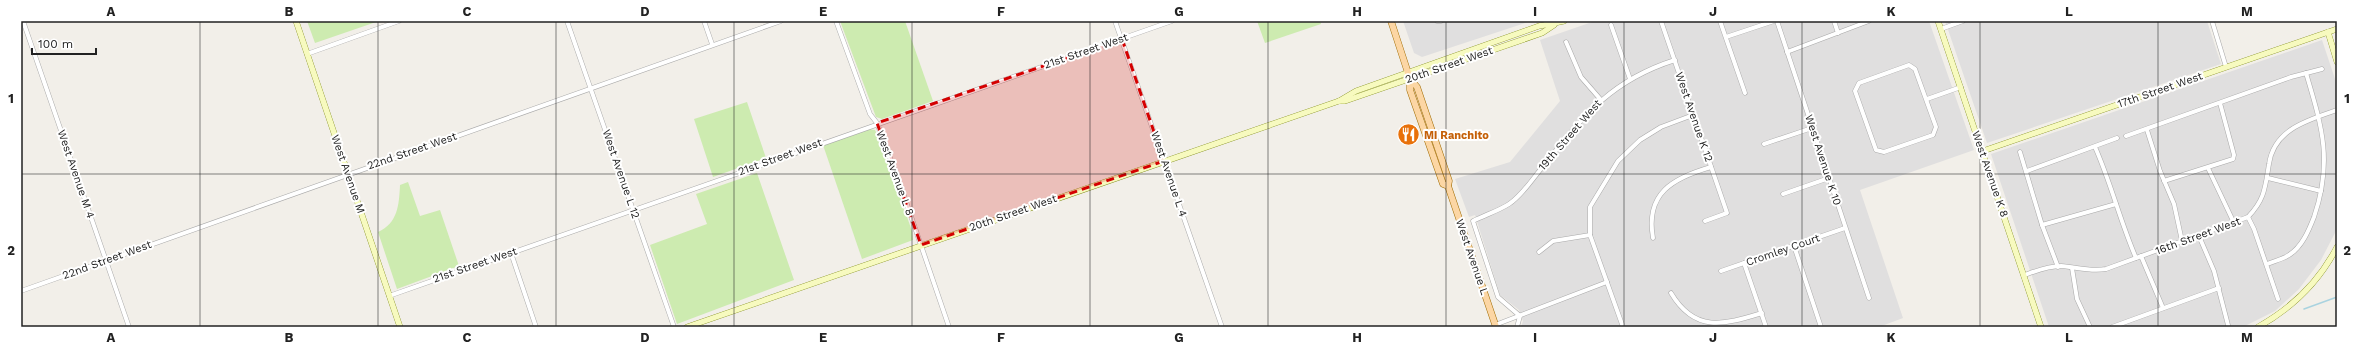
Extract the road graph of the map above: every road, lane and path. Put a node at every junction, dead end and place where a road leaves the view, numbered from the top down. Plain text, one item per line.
1 (23, 21) edge
2 (296, 21) edge
3 (399, 21) edge
4 (567, 21) edge
5 (704, 21) edge
6 (780, 21) edge
7 (836, 21) edge
8 (1115, 21) edge
9 (1172, 21) edge
10 (1391, 21) edge
11 (1437, 21) edge
12 (1441, 21) edge
13 (1564, 21) edge
14 (1661, 21) edge
15 (1720, 21) edge
16 (1775, 21) edge
17 (1834, 21) edge
18 (1870, 21) edge
19 (1938, 21) edge
20 (1963, 21) edge
21 (2212, 21) edge
22 (1611, 25) dead end
23 (2337, 28) edge
24 (1941, 29) junction
25 (2328, 32) junction
26 (1838, 33) junction
27 (1726, 37) junction
28 (1122, 39) junction
29 (1566, 42) dead end
30 (712, 44) junction
31 (1787, 52) junction
32 (307, 54) junction
33 (1675, 60) junction
34 (2337, 62) edge
35 (2226, 67) junction
36 (2322, 69) dead end
37 (2306, 73) junction
38 (1410, 75) junction
39 (1630, 79) junction
40 (1961, 87) junction
41 (592, 88) junction
42 (1745, 93) dead end
43 (1927, 99) junction
44 (1601, 100) junction
45 (2220, 103) junction
46 (2337, 110) edge
47 (1693, 115) junction
48 (2319, 116) junction
49 (877, 123) junction
50 (1812, 128) junction
51 (2147, 130) junction
52 (2126, 136) dead end
53 (2117, 138) dead end
54 (1764, 144) dead end
55 (2094, 147) junction
56 (1983, 151) junction
57 (2020, 152) dead end
58 (1164, 161) junction
59 (1711, 167) junction
60 (2208, 168) junction
61 (2027, 170) junction
62 (348, 174) junction
63 (1829, 178) junction
64 (2268, 178) junction
65 (2164, 181) junction
66 (2321, 191) junction
67 (1782, 194) dead end
68 (2116, 204) junction
69 (633, 209) junction
70 (2248, 217) junction
71 (1473, 221) joint
72 (1705, 221) dead end
73 (2234, 223) junction
74 (2042, 224) junction
75 (1845, 228) junction
76 (1590, 235) junction
77 (2199, 236) junction
78 (1653, 238) dead end
79 (2182, 241) junction
80 (921, 245) junction
81 (1794, 246) junction
82 (2337, 247) edge
83 (1539, 252) dead end
84 (511, 253) junction
85 (2139, 257) junction
86 (106, 261) junction
87 (1744, 263) junction
88 (2266, 264) junction
89 (2058, 267) junction
90 (2072, 268) junction
91 (1721, 271) dead end
92 (2024, 275) junction
93 (1607, 282) junction
94 (2219, 288) junction
95 (21, 291) edge
96 (1671, 293) dead end
97 (389, 296) junction
98 (1869, 298) dead end
99 (2278, 299) dead end
100 (2163, 308) junction
101 (1762, 313) junction
102 (1520, 316) junction
103 (2228, 325) dead end
104 (1496, 326) edge
105 (129, 327) edge
106 (400, 327) edge
107 (536, 327) edge
108 (674, 327) edge
109 (687, 327) edge
110 (949, 327) edge
111 (1222, 327) edge
112 (1517, 327) edge
113 (1623, 327) edge
114 (1766, 327) edge
115 (1820, 327) edge
116 (2041, 327) edge
117 (2090, 327) edge
118 (2112, 327) edge
119 (2258, 327) edge

1 - 86 street, West Avenue M 4
2 - 32 main road, West Avenue M
3 - 32 street
4 - 41 street, West Avenue L 12
5 - 30 street
6 - 30 street, 22nd Street West
7 - 49 street, West Avenue L 8
8 - 28 street, West Avenue L 4
9 - 28 street, 21st Street West
10 - 38 main road, West Avenue L
11 - 12 street
13 - 38 main road, 20th Street West
14 - 33 street, West Avenue K 12
15 - 27 street
16 - 27 street
16 - 31 street, West Avenue K 10
17 - 26 street
18 - 26 street
19 - 24 main road, West Avenue K 8
20 - 24 street
21 - 35 street
22 - 39 street
23 - 25 main road, 17th Street West
24 - 40 main road, West Avenue K 8
25 - 34 main road
25 - 35 main road, 17th Street West
26 - 31 street
27 - 42 street
28 - 49 street, 21st Street West
28 - 58 street, West Avenue L 4
29 - 44 street
30 - 41 street, 22nd Street West
31 - 50 street, West Avenue K 10
32 - 62 main road, West Avenue M
33 - 39 street, 19th Street West
33 - 47 street, West Avenue K 12
35 - 56 main road, 17th Street West
36 - 37 street
37 - 45 street
37 - 48 street
38 - 58 main road, 20th Street West
38 - 104 main road, West Avenue L
39 - 44 street, 19th Street West
40 - 43 street
40 - 56 main road, West Avenue K 8
41 - 62 street, 22nd Street West
41 - 69 street, West Avenue L 12
43 - 43 street
44 - 71 street, 19th Street West
45 - 51 street
45 - 60 street
46 - 48 street, 16th Street West
47 - 59 street, West Avenue K 12
47 - 76 street
48 - 64 street, 16th Street West
48 - 66 street
49 - 69 street, 21st Street West
49 - 80 street, West Avenue L 8
50 - 54 street
50 - 63 street, West Avenue K 10
51 - 52 street
51 - 65 street
53 - 55 street
55 - 61 street
55 - 68 street
56 - 92 main road, West Avenue K 8
57 - 61 street
58 - 80 main road, 20th Street West
58 - 111 street, West Avenue L 4
59 - 72 street, West Avenue K 12
59 - 78 street
60 - 65 street
60 - 73 street
61 - 74 street
62 - 86 street, 22nd Street West
62 - 97 main road, West Avenue M
63 - 67 street
63 - 75 street, West Avenue K 10
64 - 66 street
64 - 70 street, 16th Street West
65 - 79 street
66 - 88 street
68 - 74 street
68 - 85 street
69 - 84 street, 21st Street West
69 - 108 street, West Avenue L 12
70 - 73 street, 16th Street West
70 - 88 street
71 - 102 street, West Avenue L
73 - 77 street, 16th Street West
74 - 89 street
75 - 81 street, Cromley Court
75 - 98 street, West Avenue K 10
76 - 83 street
76 - 93 street
77 - 79 street, 16th Street West
77 - 94 street
79 - 85 street, 16th Street West
80 - 109 main road, 20th Street West
80 - 110 street, West Avenue L 8
81 - 87 street, Cromley Court
81 - 115 street
82 - 119 main road
84 - 97 street, 21st Street West
84 - 107 street
85 - 90 street, 16th Street West
85 - 100 street
86 - 95 street, 22nd Street West
86 - 105 street, West Avenue M 4
87 - 91 street, Cromley Court
87 - 101 street
88 - 99 street
89 - 90 street, 16th Street West
89 - 92 street, 16th Street West
90 - 117 street
92 - 116 main road, West Avenue K 8
93 - 102 street
93 - 113 street
94 - 100 street
94 - 103 street
96 - 101 street
97 - 106 main road, West Avenue M
100 - 118 street
101 - 114 street
102 - 104 street
102 - 112 street

